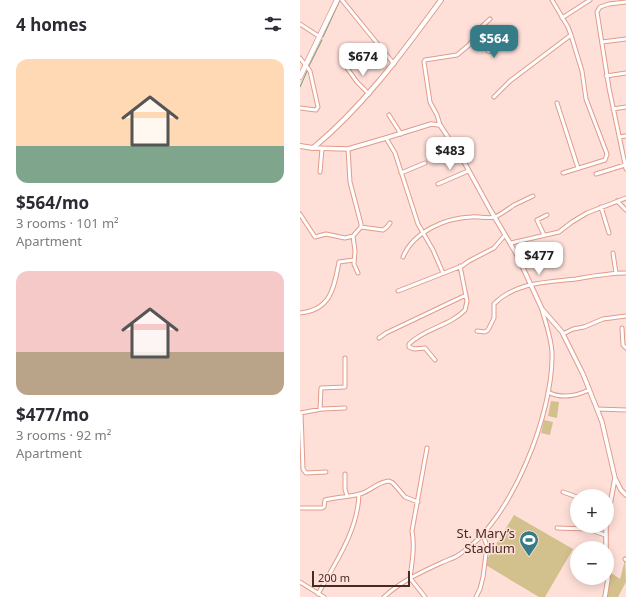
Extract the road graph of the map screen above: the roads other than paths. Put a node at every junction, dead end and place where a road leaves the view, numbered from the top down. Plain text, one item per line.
1 (337, 0) edge
2 (342, 0) edge
3 (441, 0) edge
4 (552, 0) edge
5 (590, 0) edge
6 (626, 2) edge
7 (562, 18) junction
8 (490, 19) dead end
9 (300, 24) edge
10 (510, 33) dead end
11 (476, 35) junction
12 (571, 35) junction
13 (320, 38) junction
14 (626, 40) edge
15 (602, 42) junction
16 (300, 58) edge
17 (394, 64) junction
18 (306, 65) junction
19 (347, 68) dead end
20 (626, 73) edge
21 (606, 76) junction
22 (300, 78) edge
23 (369, 94) junction
24 (494, 97) dead end
25 (557, 103) dead end
26 (626, 107) edge
27 (300, 108) edge
28 (613, 109) junction
29 (389, 115) dead end
30 (440, 125) junction
31 (401, 134) junction
32 (626, 136) edge
33 (619, 137) junction
34 (386, 138) junction
35 (300, 146) edge
36 (313, 148) junction
37 (322, 149) junction
38 (348, 149) junction
39 (425, 163) dead end
40 (625, 167) edge
41 (578, 168) junction
42 (468, 170) junction
43 (320, 172) dead end
44 (401, 173) junction
45 (563, 173) dead end
46 (596, 174) dead end
47 (438, 184) dead end
48 (533, 196) dead end
49 (626, 198) edge
50 (617, 201) junction
51 (601, 208) junction
52 (626, 210) edge
53 (300, 214) edge
54 (548, 215) dead end
55 (495, 217) junction
56 (390, 223) dead end
57 (361, 227) junction
58 (423, 232) junction
59 (609, 233) dead end
60 (506, 235) junction
61 (544, 235) junction
62 (353, 236) junction
63 (511, 243) junction
64 (613, 253) dead end
65 (403, 257) dead end
66 (354, 260) junction
67 (460, 266) junction
68 (358, 273) dead end
69 (443, 273) junction
70 (616, 273) junction
71 (626, 273) edge
72 (532, 284) junction
73 (398, 291) dead end
74 (466, 295) junction
75 (542, 309) junction
76 (300, 313) edge
77 (626, 316) edge
78 (622, 328) dead end
79 (477, 331) dead end
80 (563, 334) junction
81 (379, 338) dead end
82 (626, 348) edge
83 (345, 358) dead end
84 (435, 360) dead end
85 (589, 390) junction
86 (548, 392) junction
87 (345, 408) dead end
88 (320, 409) junction
89 (597, 409) junction
90 (626, 410) edge
91 (300, 413) edge
92 (427, 448) dead end
93 (301, 452) edge
94 (326, 472) dead end
95 (345, 474) dead end
96 (615, 478) junction
97 (612, 489) edge
98 (563, 492) dead end
99 (359, 494) junction
100 (570, 494) edge
101 (626, 495) edge
102 (347, 496) junction
103 (418, 502) junction
104 (300, 508) edge
105 (557, 528) dead end
106 (483, 535) junction
107 (605, 535) joint
108 (605, 541) edge
109 (410, 578) junction
110 (300, 582) edge
111 (607, 585) edge
112 (318, 594) junction
113 (324, 597) edge
114 (384, 597) edge
115 (425, 597) edge
116 (476, 597) edge
117 (605, 597) edge

1 - 13 main road
2 - 17 street
3 - 17 main road
4 - 7 street
5 - 7 street
6 - 15 street
7 - 12 street
8 - 11 street
9 - 13 street
10 - 11 street
11 - 30 street
12 - 24 street
12 - 41 street
13 - 18 main road
14 - 15 street
15 - 21 street
16 - 18 street
17 - 23 main road
18 - 22 main road
18 - 27 street
19 - 23 street
20 - 21 street
21 - 28 street
23 - 36 main road
25 - 41 street
26 - 28 street
28 - 33 street
29 - 31 street
30 - 31 street
30 - 42 street
31 - 34 street
32 - 33 street
33 - 40 street
34 - 38 street
34 - 44 street
35 - 36 main road
36 - 37 street
37 - 38 street
37 - 43 street
38 - 57 street
39 - 44 street
40 - 46 street
41 - 45 street
42 - 47 street
42 - 55 street
44 - 58 street
48 - 55 street
49 - 50 street
50 - 51 street
50 - 52 street
51 - 59 street
51 - 61 street
53 - 62 street
54 - 61 street
55 - 58 street
55 - 60 street
56 - 57 street
57 - 62 street
58 - 65 street
58 - 69 street
60 - 63 street
60 - 67 street
61 - 63 street
62 - 66 street
63 - 72 street
64 - 70 street
66 - 68 street
66 - 76 street
67 - 69 street
67 - 74 street
69 - 73 street
70 - 71 street
70 - 72 street
72 - 75 street
72 - 79 street
74 - 81 street
74 - 84 street
75 - 80 street
75 - 86 street
77 - 80 street
78 - 82 street
80 - 85 street
83 - 88 street
85 - 86 street
85 - 89 street
86 - 106 street
87 - 88 street
88 - 91 street
89 - 90 street
89 - 96 street
91 - 93 street
92 - 103 street
93 - 94 street
95 - 102 street
96 - 97 street
96 - 101 street
98 - 100 street
99 - 102 street
99 - 103 street
99 - 112 street
102 - 104 street
103 - 109 street
105 - 107 street
106 - 109 street
106 - 116 street
107 - 108 street
109 - 114 street
109 - 115 street
110 - 112 street
111 - 117 street
112 - 113 street

